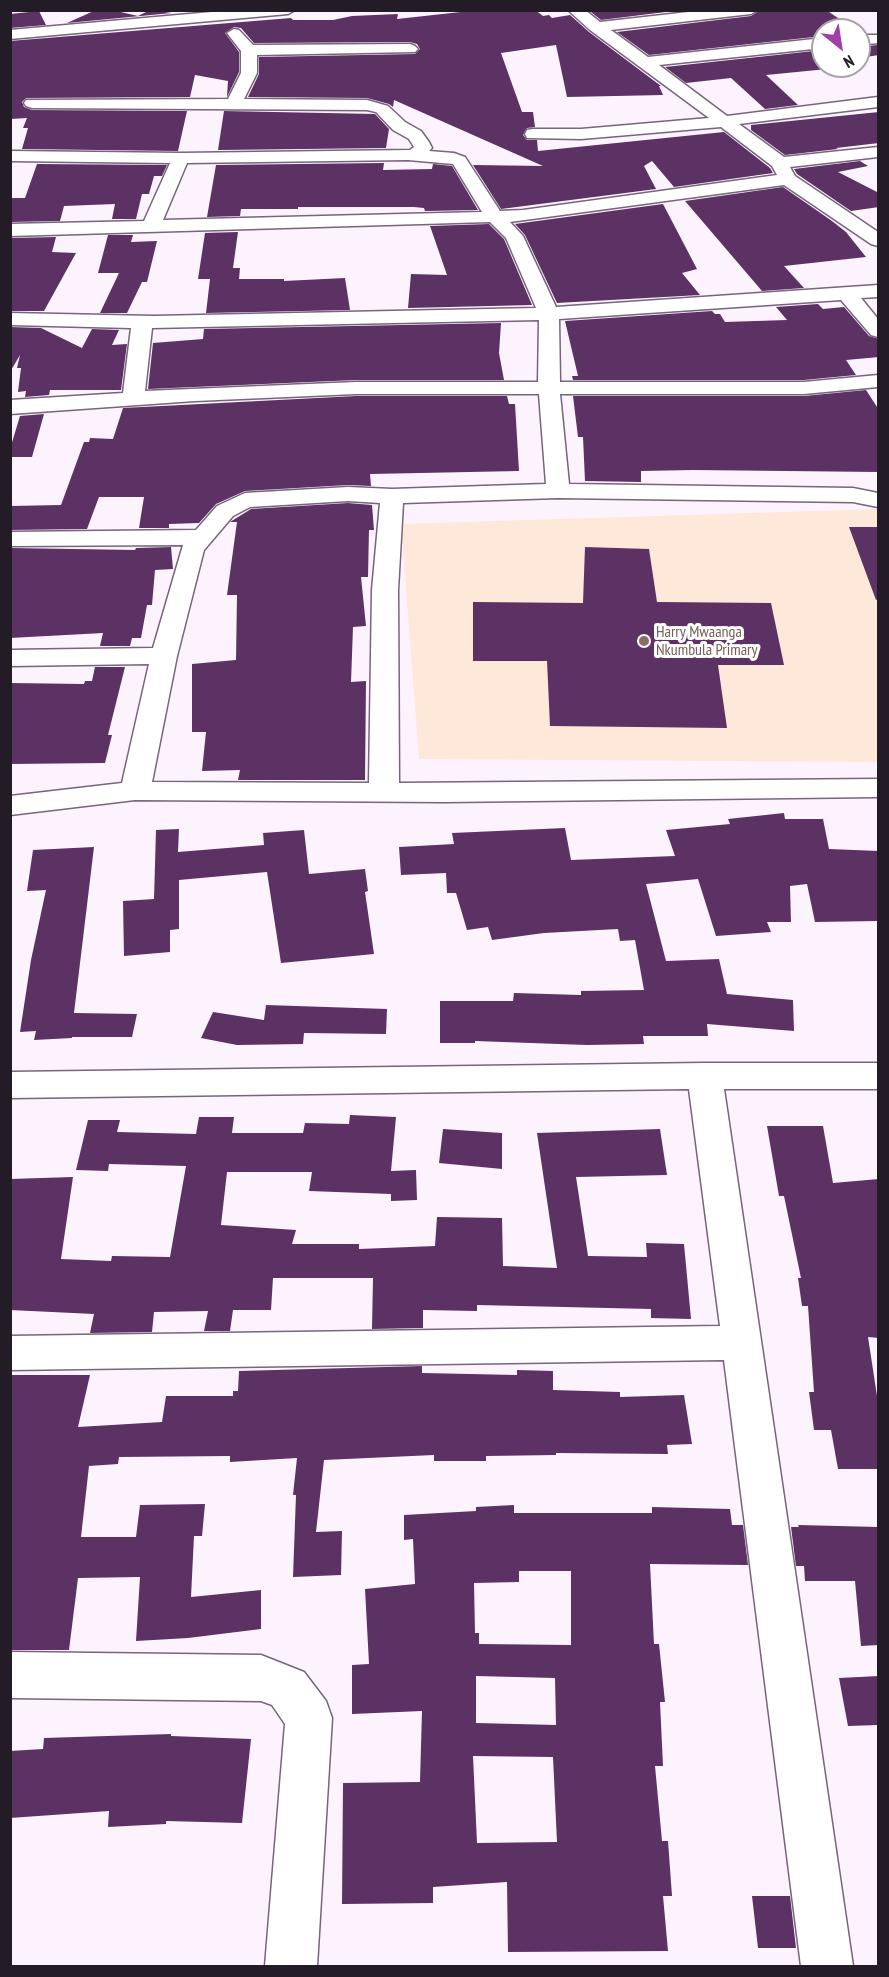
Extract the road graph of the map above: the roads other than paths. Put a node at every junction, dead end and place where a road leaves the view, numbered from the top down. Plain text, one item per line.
1 (179, 10) edge
2 (288, 10) edge
3 (575, 10) edge
4 (751, 10) edge
5 (220, 15) edge
6 (595, 27) junction
7 (10, 35) edge
8 (811, 45) edge
9 (410, 49) dead end
10 (249, 50) junction
11 (647, 63) junction
12 (879, 102) edge
13 (32, 103) dead end
14 (234, 103) junction
15 (723, 121) junction
16 (532, 134) dead end
17 (879, 152) edge
18 (415, 155) junction
19 (10, 156) edge
20 (181, 158) junction
21 (783, 171) junction
22 (494, 216) junction
23 (151, 226) junction
24 (11, 231) edge
25 (874, 233) edge
26 (879, 291) edge
27 (846, 293) junction
28 (549, 314) junction
29 (10, 319) edge
30 (142, 322) junction
31 (879, 331) edge
32 (879, 381) edge
33 (549, 389) junction
34 (133, 397) junction
35 (10, 408) edge
36 (558, 491) junction
37 (392, 496) junction
38 (879, 500) edge
39 (203, 537) junction
40 (10, 539) edge
41 (164, 656) junction
42 (10, 658) edge
43 (879, 788) edge
44 (135, 791) junction
45 (384, 792) junction
46 (10, 806) edge
47 (705, 1076) junction
48 (879, 1076) edge
49 (10, 1085) edge
50 (742, 1343) junction
51 (10, 1353) edge
52 (10, 1675) edge
53 (291, 1966) edge
54 (827, 1966) edge

1 - 5 street
2 - 5 street
3 - 6 street
4 - 6 street
5 - 7 street
5 - 10 street
6 - 11 street
8 - 11 street
9 - 10 street
10 - 14 street
11 - 15 street
12 - 15 street
13 - 14 street
14 - 18 street
15 - 16 street
15 - 21 street
17 - 21 street
18 - 20 street
18 - 22 street
19 - 20 street
20 - 23 street
21 - 22 street
21 - 25 street
22 - 23 street
22 - 28 street
23 - 24 street
26 - 27 street
27 - 28 street
27 - 31 street
28 - 30 street
28 - 33 street
29 - 30 street
30 - 34 street
32 - 33 street
33 - 34 street
33 - 36 street
34 - 35 street
36 - 37 street
36 - 38 street
37 - 39 street
37 - 45 street
39 - 40 street
39 - 41 street
41 - 42 street
41 - 44 street
43 - 45 street
44 - 45 street
44 - 46 street
47 - 48 street
47 - 49 street
47 - 50 street
50 - 51 street
50 - 54 street
52 - 53 street

